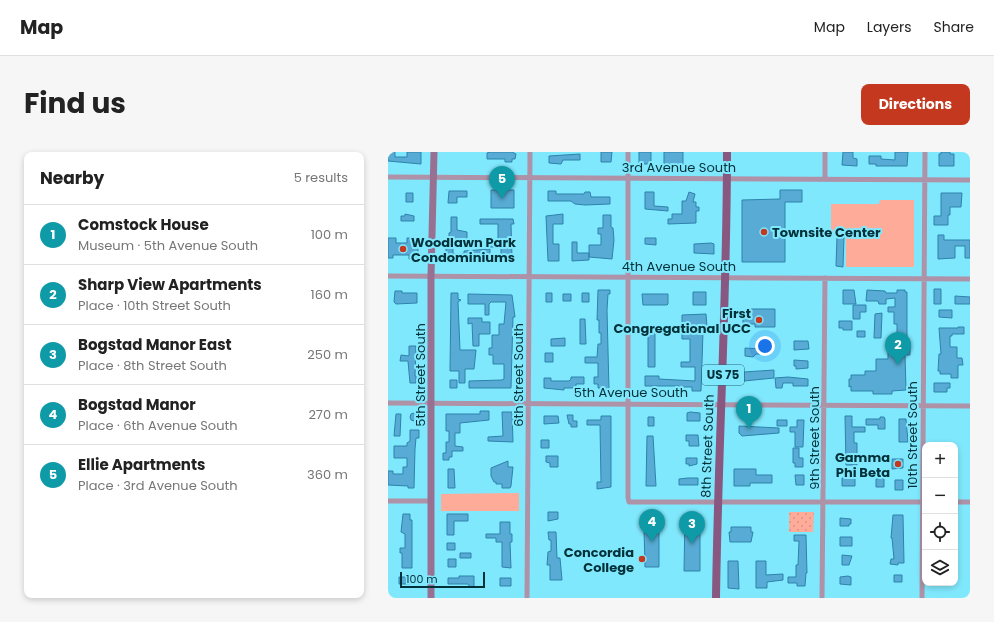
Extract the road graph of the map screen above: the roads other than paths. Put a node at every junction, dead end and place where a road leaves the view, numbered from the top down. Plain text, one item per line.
1 (434, 152) edge
2 (530, 152) edge
3 (628, 152) edge
4 (727, 152) edge
5 (825, 152) edge
6 (925, 152) edge
7 (388, 177) edge
8 (434, 177) junction
9 (530, 178) junction
10 (628, 178) junction
11 (727, 178) junction
12 (825, 179) junction
13 (925, 179) junction
14 (970, 180) edge
15 (388, 276) edge
16 (431, 276) junction
17 (529, 277) junction
18 (627, 277) junction
19 (725, 278) junction
20 (825, 278) junction
21 (924, 278) junction
22 (970, 278) edge
23 (388, 403) edge
24 (432, 403) junction
25 (628, 403) junction
26 (528, 404) junction
27 (720, 404) junction
28 (824, 406) junction
29 (923, 406) junction
30 (970, 406) edge
31 (924, 478) edge
32 (388, 501) edge
33 (431, 501) junction
34 (717, 502) junction
35 (824, 502) junction
36 (922, 502) edge
37 (958, 502) edge
38 (970, 502) edge
39 (924, 514) edge
40 (431, 598) edge
41 (527, 598) edge
42 (716, 598) edge
43 (822, 598) edge
44 (922, 598) edge

1 - 8 street, 5th Street South
2 - 9 street, 6th Street South
3 - 10 street
4 - 11 main road, 8th Street South / US 75
5 - 12 street
6 - 13 street, 10th Street South
7 - 8 street, 3rd Avenue South
8 - 9 street, 3rd Avenue South
8 - 16 street, 5th Street South
9 - 10 street, 3rd Avenue South
9 - 17 street, 6th Street South
10 - 11 street, 3rd Avenue South
10 - 18 street
11 - 12 street, 3rd Avenue South
11 - 19 main road, 8th Street South / US 75
12 - 13 street, 3rd Avenue South
13 - 14 street, 3rd Avenue South
13 - 21 street, 10th Street South
15 - 16 street, 4th Avenue South
16 - 17 street, 4th Avenue South
16 - 24 street, 5th Street South
17 - 18 street, 4th Avenue South
17 - 26 street, 6th Street South
18 - 19 street, 4th Avenue South
18 - 25 street
19 - 20 street, 4th Avenue South
19 - 27 main road, 8th Street South / US 75
20 - 21 street, 4th Avenue South
20 - 28 street, 9th Street South
21 - 22 street, 4th Avenue South
21 - 29 street, 10th Street South
23 - 24 street, 5th Avenue South
24 - 26 street, 5th Avenue South
24 - 33 street, 5th Street South
25 - 26 street, 5th Avenue South
25 - 27 street, 5th Avenue South
25 - 34 street
26 - 41 street, 6th Street South
27 - 28 street, 5th Avenue South
27 - 34 main road, 8th Street South / US 75
28 - 29 street, 5th Avenue South
28 - 35 street, 9th Street South
29 - 30 street, 5th Avenue South
29 - 31 street, 10th Street South
32 - 33 street
33 - 40 street, 5th Street South
34 - 35 street
34 - 42 main road, 8th Street South / US 75
35 - 36 street
35 - 43 street, 9th Street South
37 - 38 street
39 - 44 street, 10th Street South

